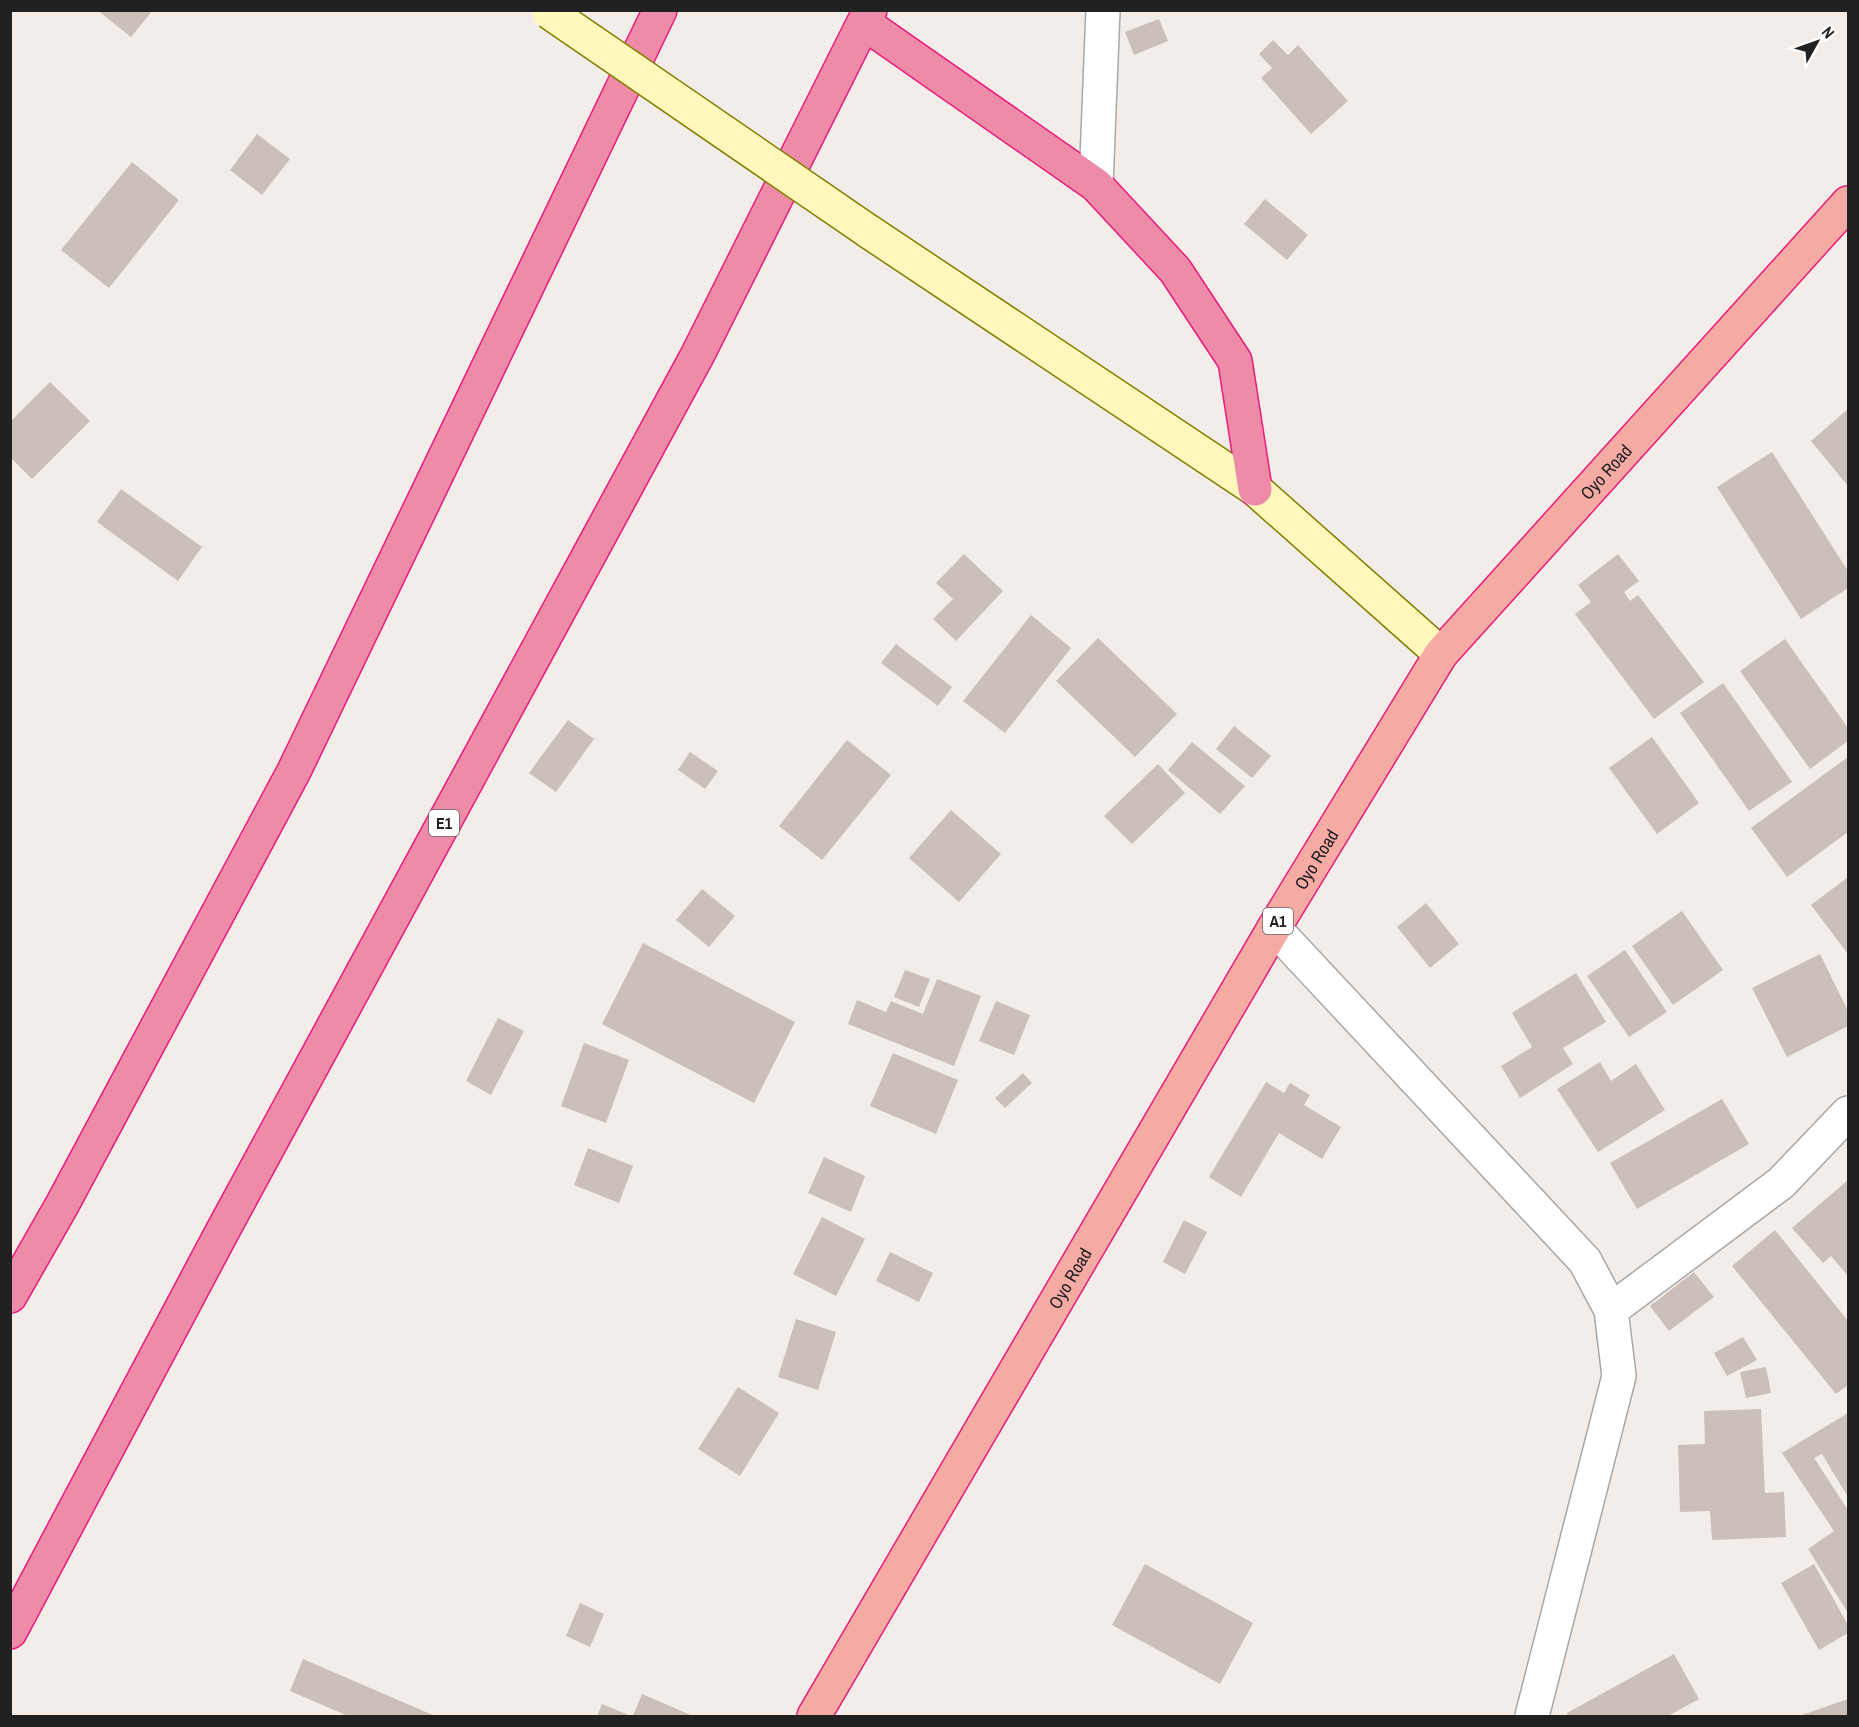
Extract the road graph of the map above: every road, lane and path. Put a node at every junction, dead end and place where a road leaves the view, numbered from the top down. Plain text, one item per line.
1 (660, 10) edge
2 (1103, 10) edge
3 (548, 11) edge
4 (867, 17) edge
5 (1096, 185) junction
6 (1848, 203) edge
7 (1255, 489) junction
8 (1441, 654) junction
9 (1274, 928) junction
10 (1848, 1113) edge
11 (10, 1296) edge
12 (1611, 1310) junction
13 (10, 1632) edge
14 (814, 1716) edge
15 (1532, 1716) edge

1 - 11 highway
2 - 5 street
3 - 7 main road, bridge
4 - 5 highway
4 - 13 highway, E1
5 - 7 highway
6 - 8 highway, Oyo Road / A1
7 - 8 main road
8 - 9 highway, Oyo Road / A1
9 - 12 street
9 - 14 highway, Oyo Road / A1
10 - 12 street
12 - 15 street

